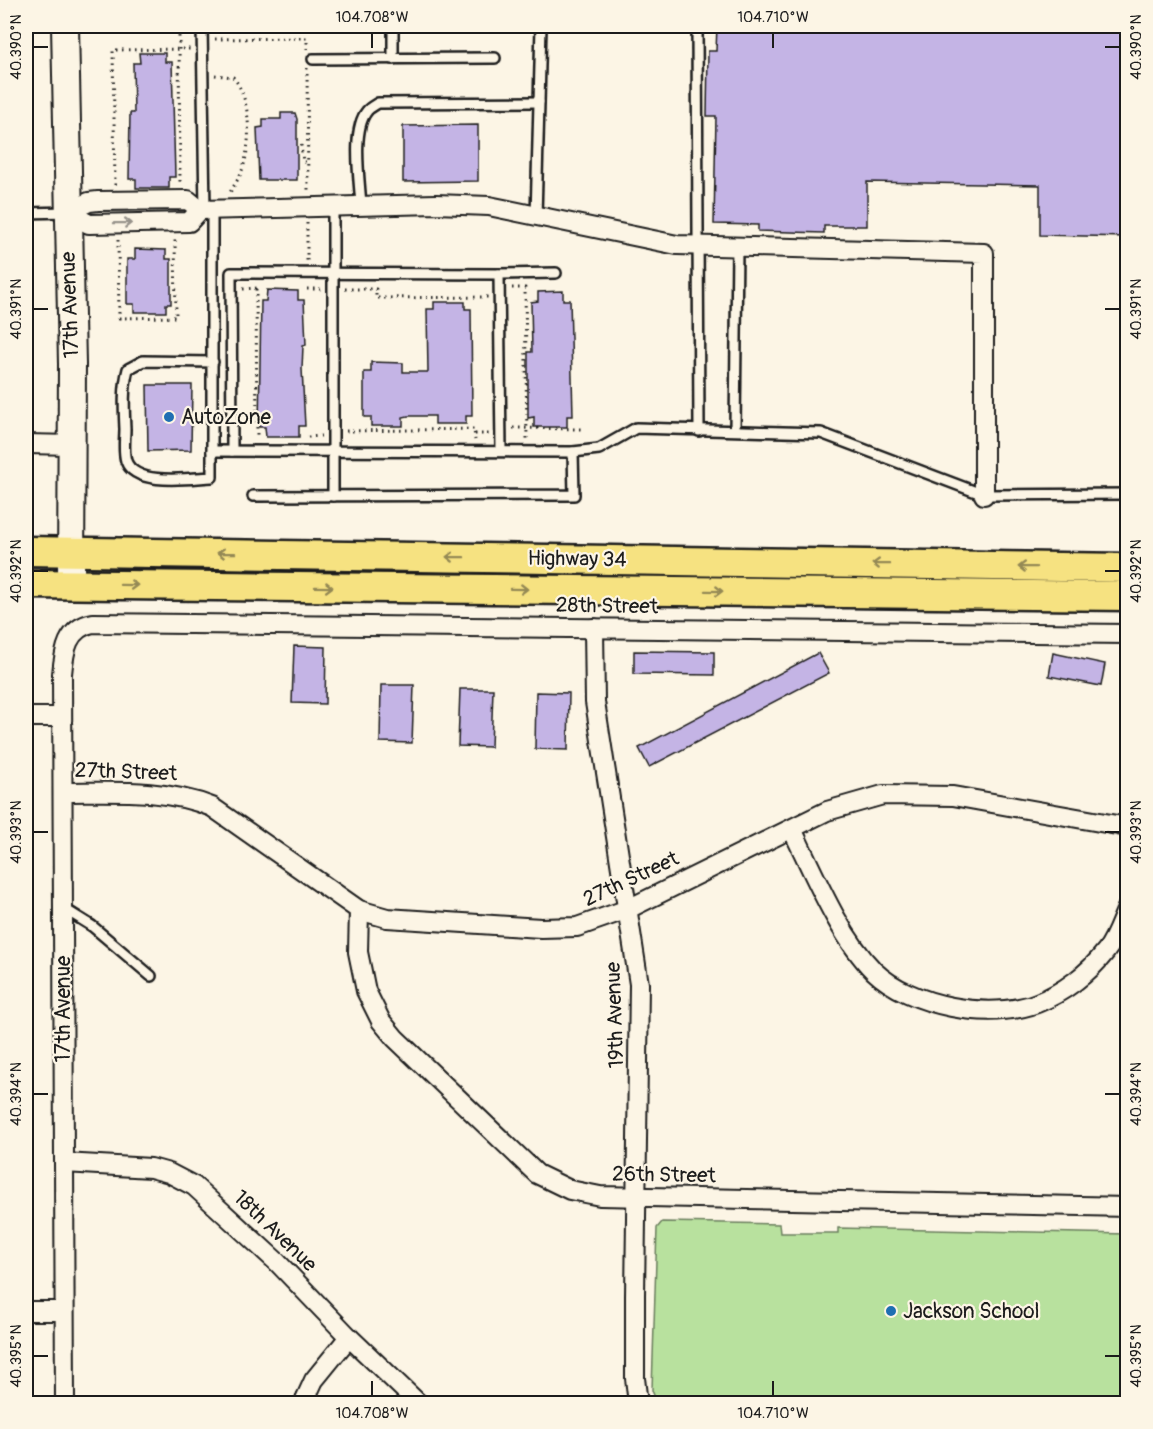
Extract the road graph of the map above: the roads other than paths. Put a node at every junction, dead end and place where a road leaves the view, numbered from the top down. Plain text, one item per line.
1 (65, 26) edge
2 (202, 26) edge
3 (393, 26) edge
4 (541, 26) edge
5 (697, 26) edge
6 (495, 58) dead end
7 (313, 59) dead end
8 (393, 59) junction
9 (539, 102) junction
10 (361, 206) junction
11 (333, 207) junction
12 (205, 210) junction
13 (67, 212) junction
14 (26, 213) edge
15 (536, 217) junction
16 (699, 246) junction
17 (736, 247) junction
18 (334, 273) junction
19 (499, 273) junction
20 (556, 273) dead end
21 (213, 362) junction
22 (699, 430) junction
23 (735, 430) junction
24 (26, 444) edge
25 (73, 445) junction
26 (213, 451) junction
27 (232, 451) junction
28 (501, 451) junction
29 (334, 452) junction
30 (573, 452) junction
31 (1128, 494) edge
32 (984, 495) junction
33 (253, 496) dead end
34 (333, 496) junction
35 (26, 551) edge
36 (71, 551) junction
37 (1128, 564) edge
38 (1085, 568) junction
39 (1128, 568) edge
40 (26, 584) edge
41 (71, 584) junction
42 (1128, 596) edge
43 (86, 625) joint
44 (594, 628) junction
45 (1128, 634) edge
46 (26, 717) edge
47 (62, 717) junction
48 (63, 792) junction
49 (1128, 828) edge
50 (792, 829) junction
51 (1128, 906) edge
52 (63, 908) junction
53 (628, 909) junction
54 (358, 910) junction
55 (151, 976) dead end
56 (64, 1163) junction
57 (638, 1196) junction
58 (1128, 1207) edge
59 (26, 1311) edge
60 (64, 1311) junction
61 (349, 1337) junction
62 (65, 1404) edge
63 (303, 1404) edge
64 (419, 1404) edge
65 (638, 1404) edge

1 - 13 main road, 17th Avenue
2 - 12 lane
3 - 8 lane
4 - 9 lane
5 - 16 lane
6 - 8 lane
7 - 8 lane
9 - 10 lane
9 - 15 lane
10 - 11 street
10 - 15 street
11 - 12 street
11 - 18 lane
12 - 13 street
12 - 21 lane
13 - 14 lane
13 - 25 main road, 17th Avenue
15 - 16 street
16 - 17 street
16 - 22 lane
17 - 23 lane
17 - 32 street
18 - 19 lane
18 - 27 lane
18 - 29 lane
19 - 20 lane
19 - 28 lane
21 - 26 lane
21 - 26 lane
22 - 23 lane
22 - 30 lane
23 - 32 lane
24 - 25 street
25 - 36 main road, 17th Avenue
26 - 27 lane
27 - 29 lane
28 - 29 lane
28 - 30 lane
29 - 34 lane
30 - 34 lane
31 - 32 lane
33 - 34 lane
35 - 36 highway, Highway 34
38 -> 36 highway, Highway 34
36 - 41 main road, 17th Avenue
37 - 38 highway
38 - 39 highway, Highway 34
40 - 41 highway, Highway 34
41 -> 42 highway, Highway 34
43 - 44 street, 28th Street
43 - 47 street, 17th Avenue
44 - 45 street, 28th Street
44 - 53 street, 19th Avenue
46 - 47 street
47 - 48 street, 17th Avenue
48 - 52 street, 17th Avenue
48 - 54 street, 27th Street
49 - 50 street, 27th Street
50 - 51 street
50 - 53 street, 27th Street
52 - 55 lane
52 - 56 street, 17th Avenue
53 - 54 street, 27th Street
53 - 57 street, 19th Avenue
54 - 57 street, 26th Street
56 - 60 street, 17th Avenue
56 - 61 street, 18th Avenue
57 - 58 street, 26th Street
57 - 65 street, 19th Avenue
59 - 60 street
60 - 62 street, 17th Avenue
61 - 63 street
61 - 64 street, 18th Avenue

